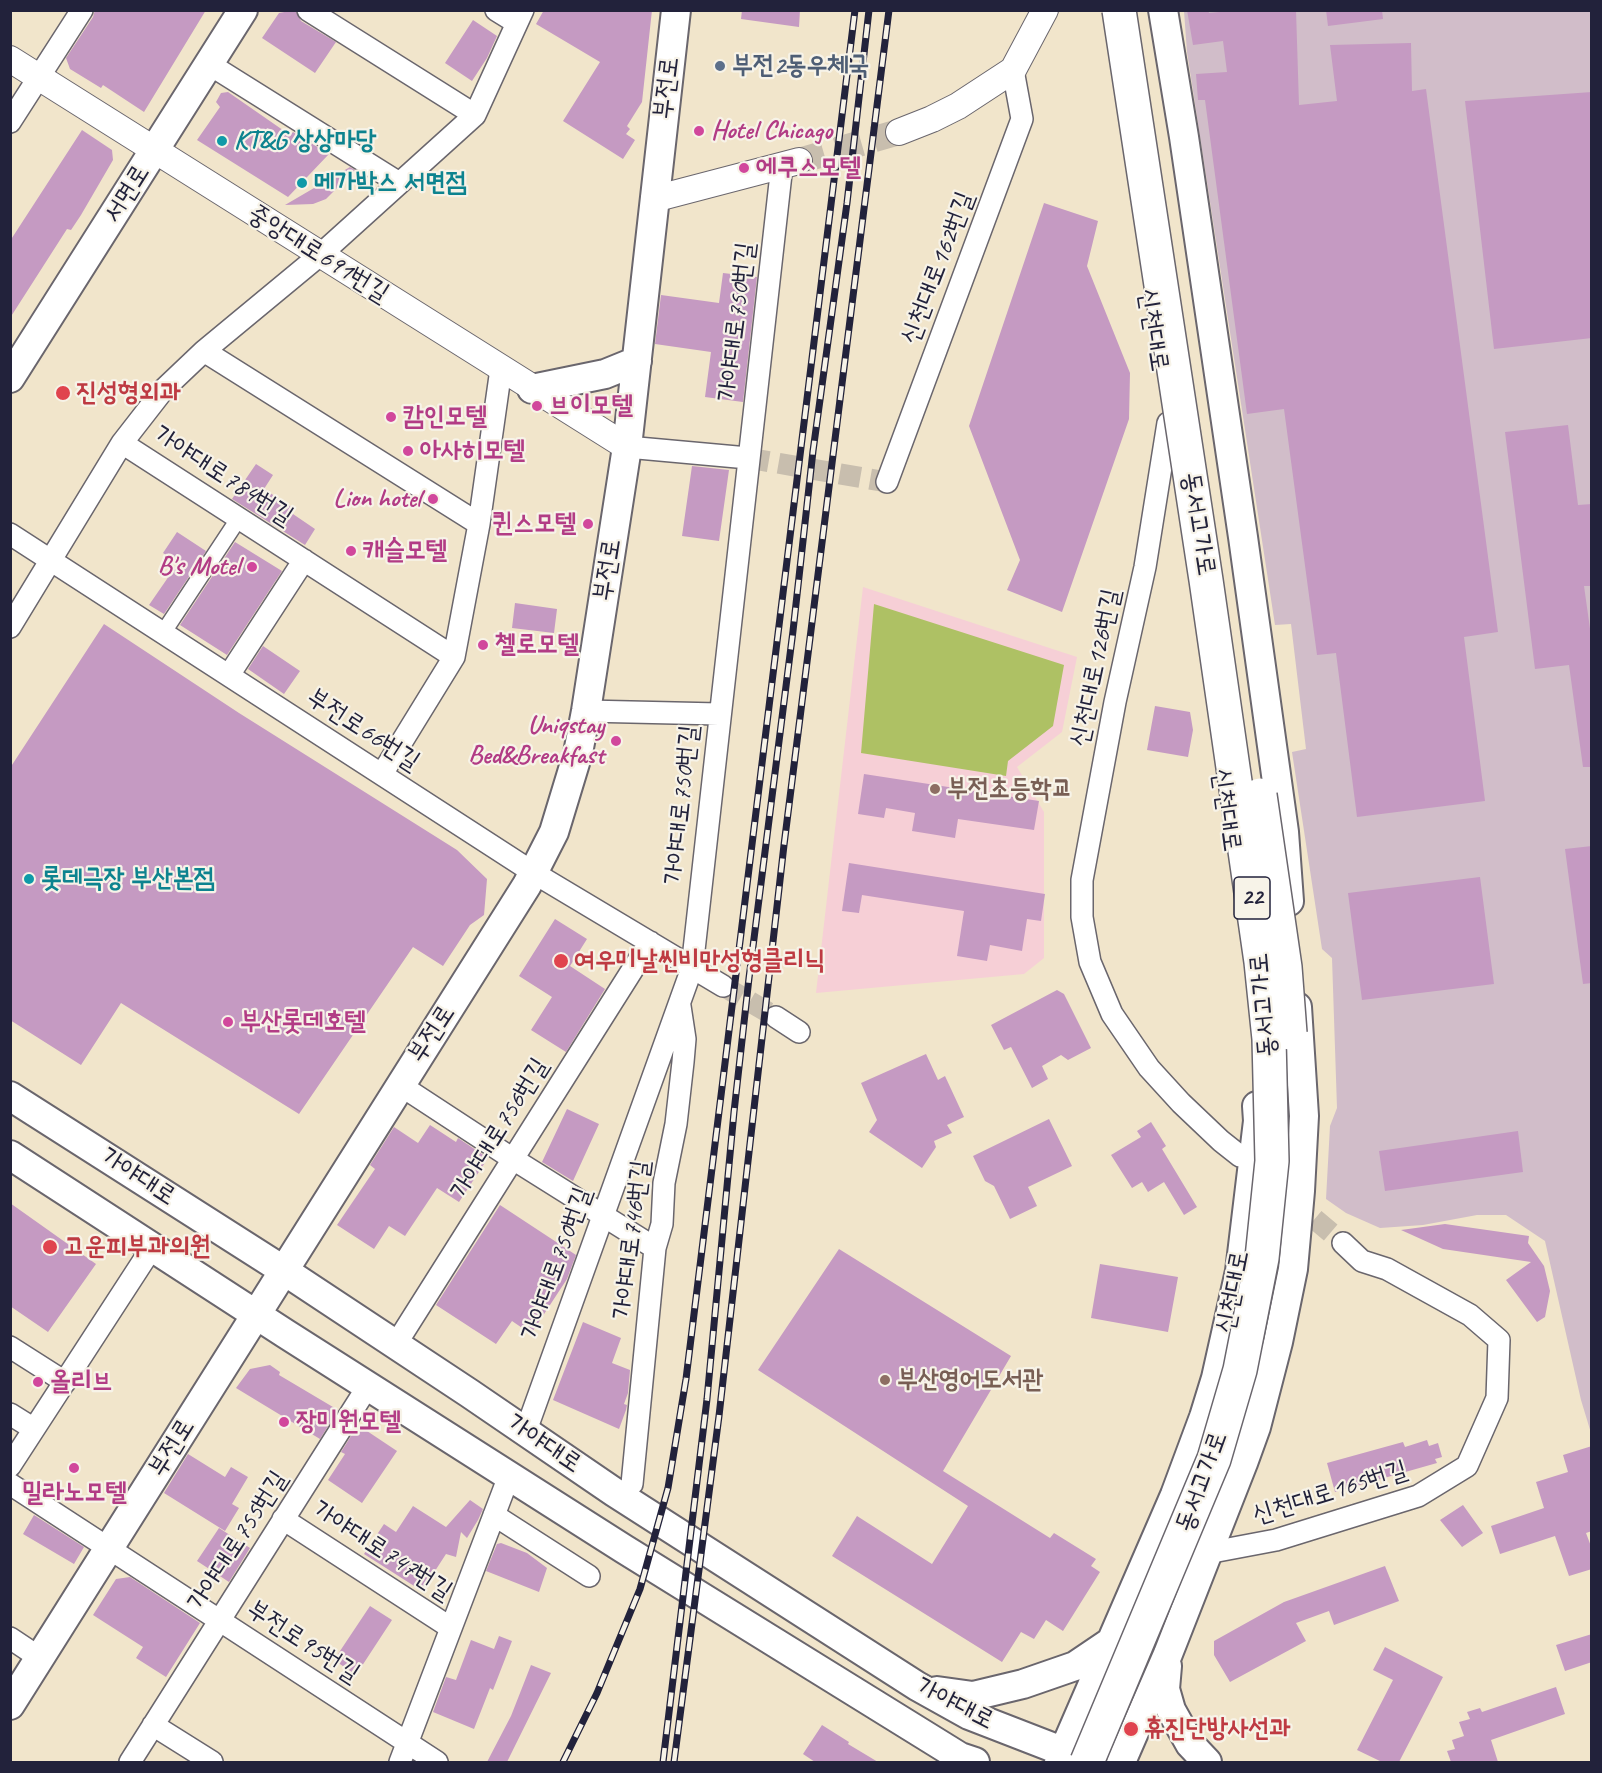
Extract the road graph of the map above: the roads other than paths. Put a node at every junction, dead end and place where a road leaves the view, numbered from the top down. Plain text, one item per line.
1 (82, 10) edge
2 (243, 10) edge
3 (308, 10) edge
4 (496, 10) edge
5 (676, 10) edge
6 (1045, 10) edge
7 (1105, 10) edge
8 (1119, 10) edge
9 (1142, 10) edge
10 (1163, 10) edge
11 (520, 17) edge
12 (10, 59) edge
13 (209, 64) junction
14 (1013, 70) junction
15 (39, 78) junction
16 (475, 115) junction
17 (10, 122) edge
18 (899, 132) tunnel mouth
19 (154, 151) junction
20 (790, 163) joint
21 (399, 183) junction
22 (654, 199) junction
23 (320, 255) junction
24 (204, 351) junction
25 (637, 361) junction
26 (14, 363) edge
27 (501, 369) junction
28 (532, 389) junction
29 (1168, 423) junction
30 (122, 443) junction
31 (627, 447) junction
32 (748, 458) junction
33 (887, 482) dead end
34 (239, 518) junction
35 (479, 524) junction
36 (10, 534) edge
37 (299, 557) junction
38 (51, 561) junction
39 (10, 627) edge
40 (163, 633) junction
41 (454, 657) junction
42 (229, 675) junction
43 (586, 711) junction
44 (719, 714) junction
45 (382, 774) junction
46 (534, 873) junction
47 (650, 942) junction
48 (692, 968) junction
49 (723, 986) tunnel mouth
50 (679, 1003) junction
51 (776, 1017) tunnel mouth
52 (799, 1032) dead end
53 (400, 1085) junction
54 (10, 1096) edge
55 (10, 1155) edge
56 (1240, 1156) dead end
57 (513, 1159) junction
58 (603, 1216) junction
59 (1343, 1243) tunnel mouth
60 (153, 1246) junction
61 (655, 1248) junction
62 (283, 1270) junction
63 (256, 1314) junction
64 (396, 1344) junction
65 (10, 1347) edge
66 (65, 1382) junction
67 (368, 1386) junction
68 (467, 1391) junction
69 (10, 1414) edge
70 (528, 1425) junction
71 (34, 1429) junction
72 (10, 1466) edge
73 (518, 1481) junction
74 (10, 1484) edge
75 (632, 1484) junction
76 (494, 1515) junction
77 (284, 1520) junction
78 (109, 1548) junction
79 (1207, 1553) junction
80 (589, 1576) dead end
81 (220, 1620) junction
82 (451, 1628) junction
83 (10, 1638) edge
84 (1112, 1641) junction
85 (1168, 1654) junction
86 (40, 1658) junction
87 (917, 1686) junction
88 (10, 1705) edge
89 (889, 1713) junction
90 (153, 1725) junction
91 (404, 1753) edge
92 (1070, 1759) edge
93 (130, 1762) edge
94 (212, 1762) edge
95 (437, 1762) edge
96 (938, 1762) edge
97 (975, 1762) edge
98 (1094, 1762) edge
99 (1112, 1762) edge
100 (1121, 1762) edge
101 (1207, 1762) edge

1 - 15 street
2 - 13 main road, 서면로
3 - 16 street
4 - 11 street
5 - 22 main road, 부전로
6 - 14 street
7 - 29 main road, 신천대로
8 - 92 highway, 동서고가로 / 22, bridge
9 - 99 highway, 동서고가로 / 22, bridge
10 - 79 main road, 신천대로
11 - 16 street
12 - 15 street, 중앙대로691번길
13 - 19 main road, 서면로
13 - 21 street
14 - 18 street
14 - 33 street, 신천대로162번길
15 - 17 street
15 - 19 street, 중앙대로691번길
16 - 21 street, 가야대로784번길
19 - 23 street, 중앙대로691번길
19 - 26 main road, 서면로
20 - 22 street
20 - 32 street, 가야대로750번길
21 - 23 street, 가야대로784번길
22 - 25 main road, 부전로
23 - 24 street, 가야대로784번길
23 - 27 street, 중앙대로691번길
24 - 30 street, 가야대로784번길
24 - 35 street
25 - 28 main road
25 - 31 main road, 부전로
27 - 28 street, 중앙대로691번길
27 - 35 street
28 - 31 street, 중앙대로691번길
29 - 56 street, 신천대로126번길
29 - 84 main road, 신천대로
30 - 34 street, 가야대로784번길
30 - 38 street, 가야대로784번길
31 - 32 street
31 - 43 main road, 부전로
32 - 44 street, 가야대로750번길
34 - 37 street, 가야대로784번길
34 - 40 street
35 - 41 street
36 - 38 street, 부전로66번길
37 - 41 street, 가야대로784번길
37 - 42 street
38 - 39 street, 가야대로784번길
38 - 40 street, 부전로66번길
40 - 42 street, 부전로66번길
41 - 45 street
42 - 45 street, 부전로66번길
43 - 44 street
43 - 46 main road, 부전로
44 - 48 street, 가야대로750번길
45 - 46 street, 부전로66번길
46 - 47 street, 부전로66번길
46 - 53 main road, 부전로
47 - 48 street, 부전로66번길
47 - 57 street, 가야대로756번길
48 - 49 street, 부전로66번길
48 - 50 street, 가야대로750번길
50 - 58 street, 가야대로750번길
50 - 61 street, 가야대로746번길
51 - 52 street
53 - 57 street, 부전로
53 - 62 main road, 부전로
54 - 62 main road, 가야대로
55 - 60 main road, 가야대로
57 - 58 street, 부전로
57 - 64 street, 가야대로756번길
58 - 61 street, 부전로
58 - 70 street, 가야대로750번길
59 - 79 street, 신천대로165번길
60 - 63 main road, 가야대로
60 - 66 street
61 - 75 street, 가야대로746번길
62 - 63 main road, 부전로
62 - 64 main road, 가야대로
63 - 67 main road, 가야대로
63 - 78 main road, 부전로
64 - 68 main road, 가야대로
65 - 66 street
66 - 71 street
67 - 73 main road, 가야대로
67 - 77 street, 가야대로755번길
68 - 70 main road
68 - 87 main road, 가야대로
69 - 71 street
70 - 75 main road
71 - 72 street
73 - 76 street, 가야대로747번길
73 - 89 main road, 가야대로
74 - 78 street, 부전로95번길
75 - 87 main road
76 - 80 street
76 - 82 street, 가야대로747번길
77 - 81 street, 가야대로755번길
77 - 82 street, 가야대로747번길
78 - 81 street, 부전로95번길
78 - 86 main road, 부전로
79 - 85 main road, 신천대로
81 - 90 street, 가야대로755번길
81 - 91 street, 부전로95번길
82 - 91 street, 가야대로747번길
83 - 86 street
84 - 87 main road
84 - 92 main road, 신천대로
85 - 100 main road, 신천대로
85 - 101 main road
86 - 88 main road, 부전로
87 - 92 main road, 가야대로
89 - 96 main road
89 - 97 main road, 가야대로
90 - 93 street, 가야대로755번길
90 - 94 street
91 - 95 street, 부전로95번길
92 - 98 main road, 가야대로

